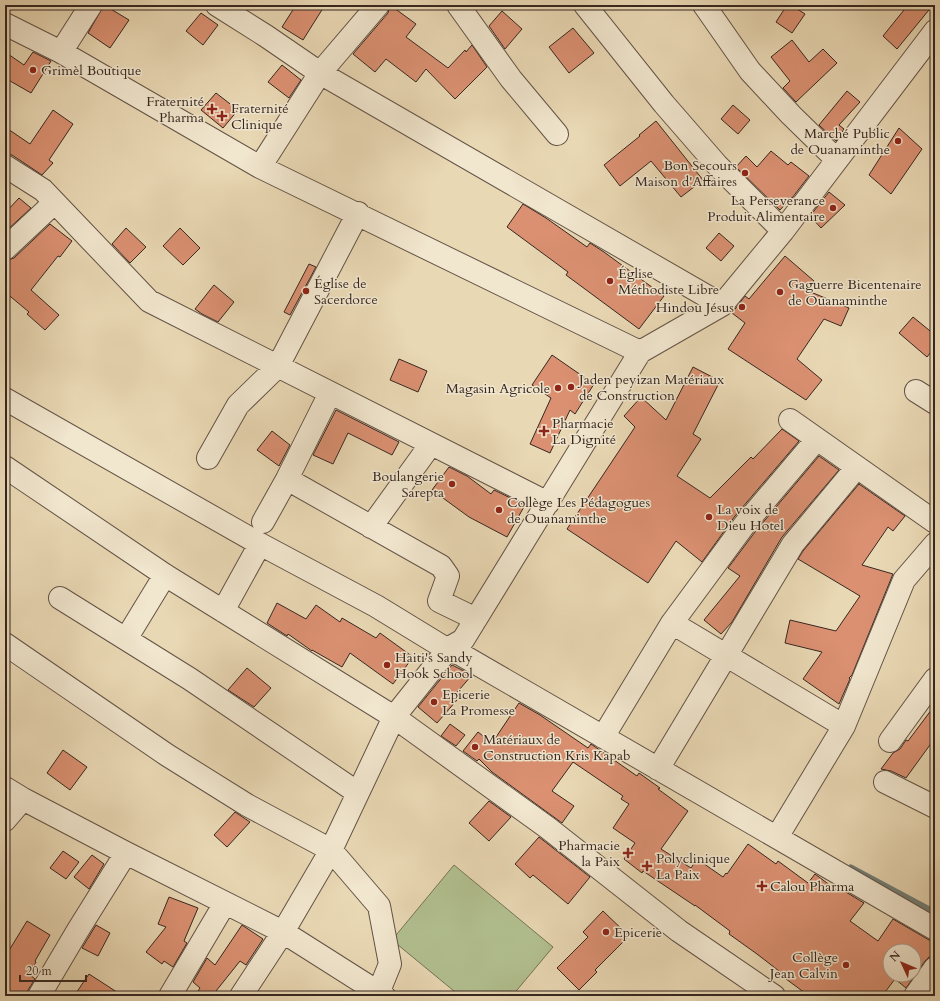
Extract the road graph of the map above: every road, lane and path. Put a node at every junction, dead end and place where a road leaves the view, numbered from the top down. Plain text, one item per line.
1 (91, 5) edge
2 (217, 5) edge
3 (378, 5) edge
4 (458, 5) edge
5 (585, 5) edge
6 (704, 5) edge
7 (5, 24) edge
8 (935, 32) edge
9 (61, 52) junction
10 (320, 73) junction
11 (557, 134) dead end
12 (837, 160) junction
13 (5, 166) edge
14 (260, 166) junction
15 (54, 203) junction
16 (358, 213) junction
17 (783, 231) junction
18 (5, 249) edge
19 (722, 305) junction
20 (640, 352) junction
21 (278, 366) junction
22 (916, 391) dead end
23 (330, 393) junction
24 (5, 399) edge
25 (935, 403) edge
26 (790, 420) dead end
27 (817, 439) junction
28 (431, 444) junction
29 (208, 458) dead end
30 (5, 467) edge
31 (857, 467) junction
32 (287, 479) junction
33 (548, 503) junction
34 (263, 522) dead end
35 (935, 522) edge
36 (371, 527) junction
37 (260, 544) junction
38 (935, 544) edge
39 (165, 575) junction
40 (60, 598) dead end
41 (223, 611) junction
42 (476, 619) junction
43 (672, 623) junction
44 (126, 639) junction
45 (5, 644) edge
46 (453, 646) junction
47 (726, 655) junction
48 (935, 679) edge
49 (394, 717) junction
50 (844, 726) junction
51 (603, 737) junction
52 (890, 741) dead end
53 (658, 769) junction
54 (885, 782) dead end
55 (358, 793) junction
56 (14, 794) edge
57 (935, 807) edge
58 (5, 820) edge
59 (777, 837) junction
60 (331, 850) junction
61 (126, 853) junction
62 (225, 903) junction
63 (935, 929) edge
64 (283, 932) junction
65 (935, 968) edge
66 (380, 995) edge
67 (39, 996) edge
68 (170, 996) edge
69 (241, 996) edge
70 (774, 996) edge
71 (915, 996) edge

1 - 9 street
2 - 10 street
3 - 10 street
4 - 11 street
5 - 17 street
6 - 12 street
7 - 9 street
8 - 12 street
9 - 14 street
10 - 14 street
10 - 19 street
12 - 17 street
13 - 15 street
14 - 16 street
15 - 18 street
15 - 21 street
16 - 20 street
16 - 21 street
17 - 19 street
19 - 20 street
20 - 33 street
21 - 23 street
21 - 29 street
22 - 25 street
23 - 28 street
23 - 32 street
24 - 37 street
26 - 27 street
27 - 31 street
27 - 43 street
28 - 33 street
28 - 36 street
30 - 39 street
31 - 35 street
31 - 47 street
32 - 34 street
32 - 36 street
33 - 42 street
36 - 42 street
37 - 41 street
37 - 46 street
38 - 50 street
39 - 41 street
39 - 44 street
40 - 44 street
41 - 49 street
42 - 46 street
43 - 47 street
43 - 51 street
44 - 55 street
45 - 60 street
46 - 49 street
46 - 51 street
47 - 50 street
47 - 53 street
48 - 52 street
49 - 55 street
49 - 70 street
50 - 59 street
51 - 53 street
53 - 59 street
54 - 57 street
55 - 60 street
56 - 58 street
56 - 61 street
59 - 63 street
60 - 64 street
60 - 66 street
61 - 62 street
61 - 67 street
62 - 64 street
62 - 68 street
64 - 66 street
64 - 69 street
65 - 71 street

